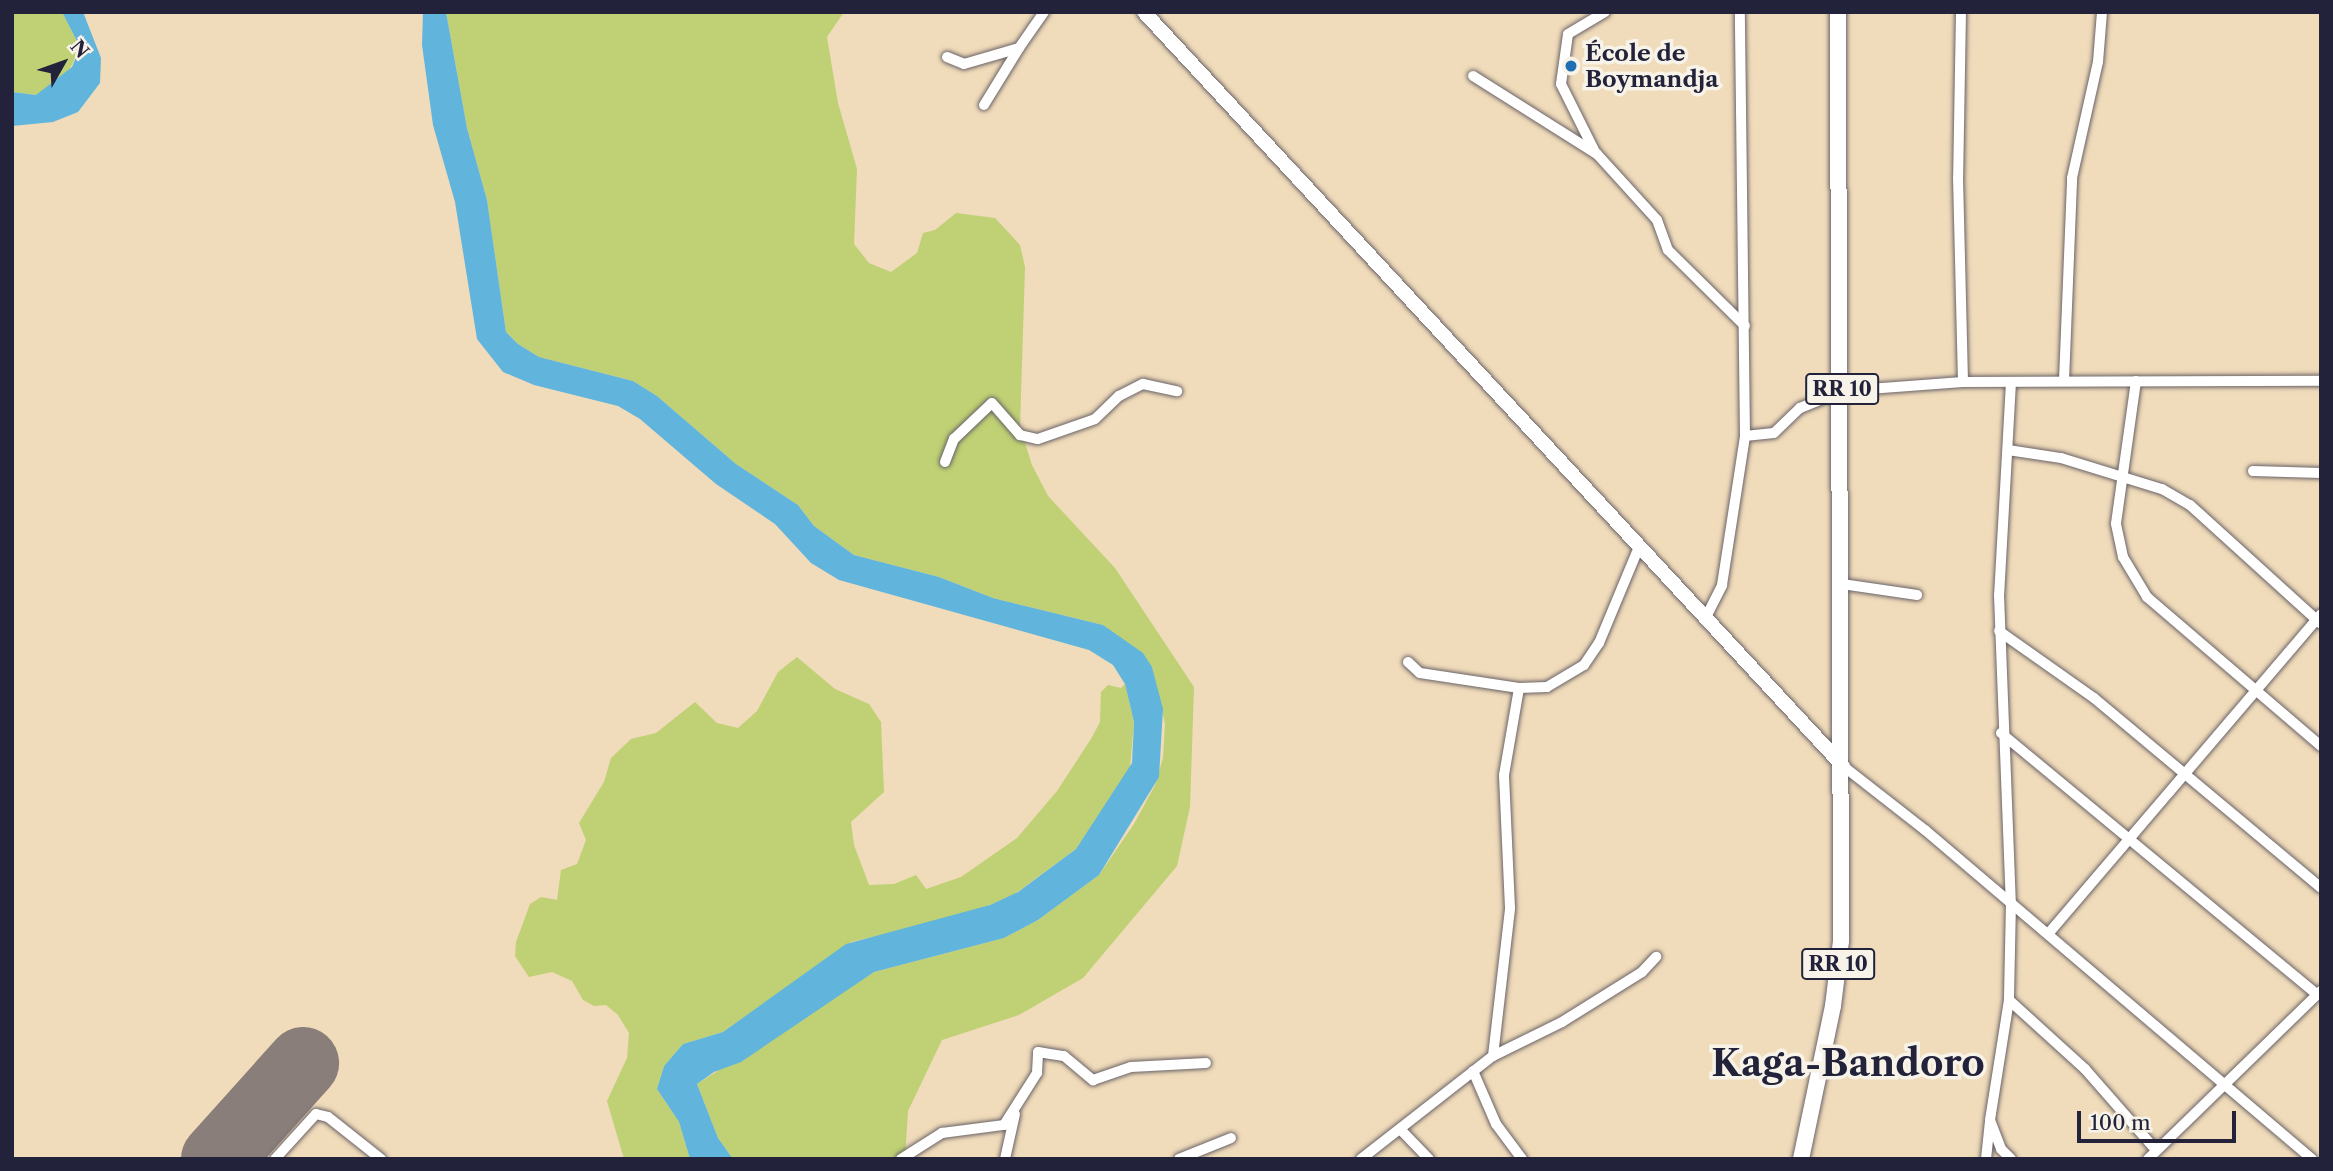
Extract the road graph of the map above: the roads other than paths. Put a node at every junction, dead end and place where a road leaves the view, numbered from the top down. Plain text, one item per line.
1 (1044, 12) edge
2 (1144, 12) edge
3 (1605, 12) edge
4 (1741, 12) edge
5 (1838, 12) edge
6 (1961, 12) edge
7 (2102, 12) edge
8 (1019, 48) junction
9 (947, 57) dead end
10 (1473, 76) dead end
11 (985, 105) dead end
12 (1597, 154) junction
13 (1745, 326) junction
14 (2136, 381) junction
15 (2321, 381) edge
16 (1963, 382) junction
17 (2011, 382) junction
18 (2064, 382) junction
19 (1178, 391) dead end
20 (1842, 391) junction
21 (1745, 436) junction
22 (2008, 450) junction
23 (945, 462) dead end
24 (2253, 471) dead end
25 (2321, 473) edge
26 (2123, 476) junction
27 (1639, 547) junction
28 (1842, 584) junction
29 (1917, 595) dead end
30 (2319, 619) edge
31 (1705, 620) junction
32 (1999, 631) junction
33 (1408, 662) dead end
34 (1519, 688) junction
35 (2256, 690) junction
36 (2001, 733) junction
37 (2321, 746) edge
38 (1843, 766) junction
39 (2186, 772) junction
40 (2129, 839) junction
41 (2321, 888) edge
42 (2011, 902) junction
43 (2048, 934) junction
44 (1656, 957) dead end
45 (2319, 992) edge
46 (2010, 1000) junction
47 (1493, 1056) junction
48 (1206, 1063) dead end
49 (1473, 1071) junction
50 (2223, 1083) junction
51 (1017, 1104) junction
52 (1990, 1121) junction
53 (1400, 1129) junction
54 (1231, 1138) dead end
55 (2152, 1154) edge
56 (1185, 1158) edge
57 (275, 1159) edge
58 (381, 1159) edge
59 (901, 1159) edge
60 (1005, 1159) edge
61 (1179, 1159) edge
62 (1361, 1159) edge
63 (1429, 1159) edge
64 (1522, 1159) edge
65 (1801, 1159) edge
66 (1986, 1159) edge
67 (2011, 1159) edge
68 (2312, 1159) edge

1 - 8 street
2 - 27 street
3 - 12 street
4 - 13 street
5 - 20 main road, RR 10
6 - 16 street
7 - 18 street
8 - 9 street
8 - 11 street
10 - 12 street
12 - 13 street
13 - 21 street
14 - 15 street
14 - 18 street
14 - 26 street
16 - 17 street
16 - 20 street
17 - 18 street
17 - 22 street
19 - 23 street
20 - 21 street
20 - 28 main road, RR 10
21 - 31 street
22 - 26 street
22 - 32 street
24 - 25 street
26 - 30 street
26 - 35 street
27 - 31 street
27 - 34 street
28 - 29 street
28 - 38 main road, RR 10
30 - 35 street
31 - 38 street
32 - 36 street
32 - 39 street
33 - 34 street
34 - 47 street
35 - 37 street
35 - 39 street
36 - 40 street
36 - 42 street
38 - 42 street
38 - 65 main road, RR 10
39 - 40 street
39 - 41 street
40 - 43 street
40 - 45 street
42 - 43 street
42 - 46 street
43 - 50 street
44 - 47 street
45 - 50 street
46 - 52 street
46 - 55 street
47 - 49 street
48 - 51 street
49 - 53 street
49 - 64 street
50 - 55 street
50 - 68 street
51 - 59 street
51 - 60 street
52 - 66 street
52 - 67 street
53 - 62 street
53 - 63 street
54 - 56 street
56 - 61 street
57 - 58 street

